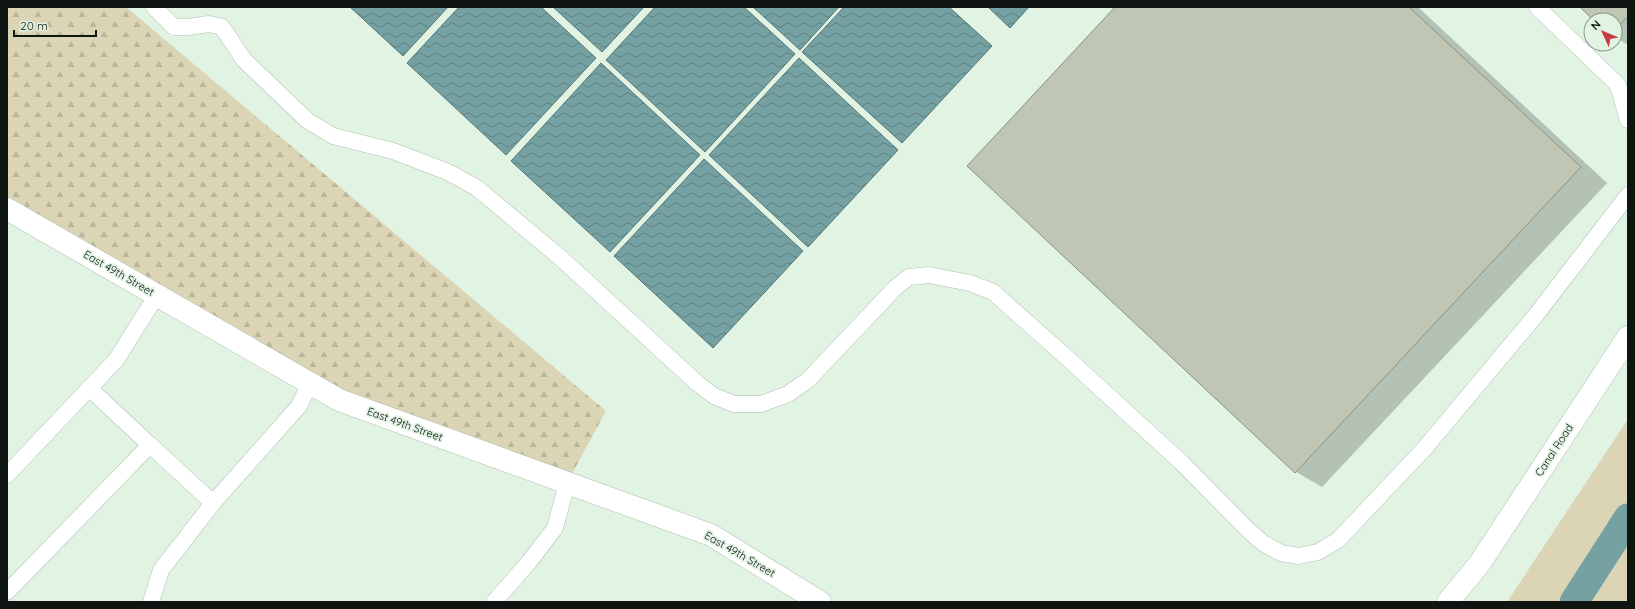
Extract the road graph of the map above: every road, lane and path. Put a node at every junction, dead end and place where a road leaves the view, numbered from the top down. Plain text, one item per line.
1 (154, 7) edge
2 (1537, 7) edge
3 (1628, 120) edge
4 (1628, 194) edge
5 (7, 209) edge
6 (157, 295) junction
7 (1628, 338) edge
8 (310, 383) junction
9 (89, 388) junction
10 (150, 445) junction
11 (7, 475) edge
12 (567, 483) junction
13 (213, 503) junction
14 (7, 592) edge
15 (151, 602) edge
16 (494, 602) edge
17 (820, 602) edge
18 (1448, 602) edge

1 - 4 lane
2 - 3 lane
5 - 6 street, East 49th Street
6 - 8 street, East 49th Street
6 - 9 lane
7 - 18 street, Canal Road
8 - 12 street, East 49th Street
8 - 13 lane
9 - 10 lane
9 - 11 lane
10 - 13 lane
10 - 14 lane
12 - 16 lane
12 - 17 street, East 49th Street
13 - 15 lane

